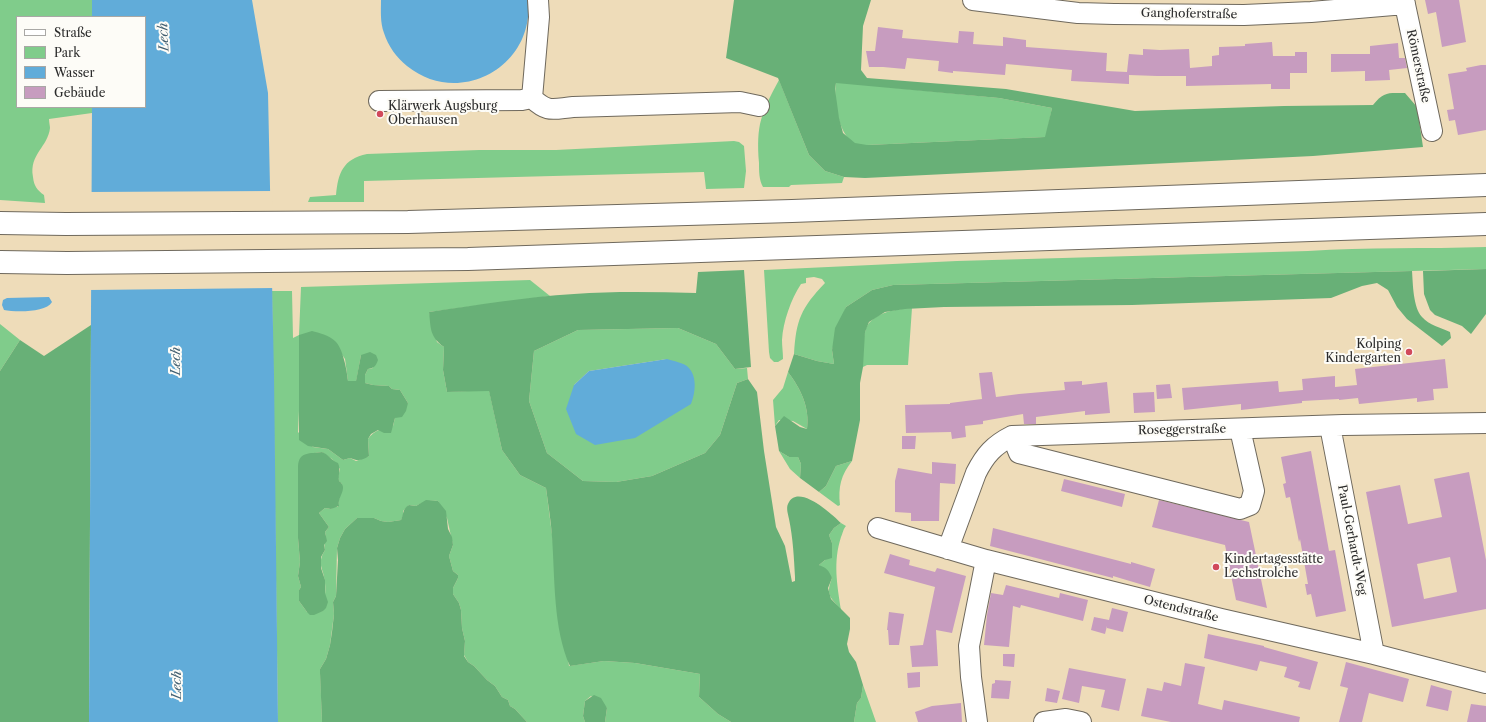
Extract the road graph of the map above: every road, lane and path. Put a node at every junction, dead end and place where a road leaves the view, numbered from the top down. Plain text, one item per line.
1 (538, 0) edge
2 (973, 0) edge
3 (1405, 2) edge
4 (532, 98) junction
5 (379, 101) dead end
6 (759, 106) dead end
7 (1432, 131) dead end
8 (1486, 185) edge
9 (0, 223) edge
10 (1486, 224) edge
11 (0, 262) edge
12 (1470, 407) dead end
13 (1486, 423) edge
14 (1330, 426) junction
15 (1240, 429) junction
16 (1012, 436) junction
17 (878, 528) dead end
18 (948, 549) junction
19 (986, 560) junction
20 (1374, 654) junction
21 (1486, 683) edge
22 (977, 722) edge
23 (1044, 722) edge
24 (1081, 722) edge

1 - 4 street
2 - 3 street, Ganghoferstraße
3 - 7 street, Römerstraße
4 - 5 street
4 - 6 street
8 - 9 highway
10 - 11 highway
12 - 13 street
13 - 14 street, Roseggerstraße
14 - 15 street, Roseggerstraße
14 - 20 street, Paul-Gerhardt-Weg
15 - 16 street, Roseggerstraße
15 - 16 street
16 - 18 street, Roseggerstraße
17 - 18 street, Ostendstraße
18 - 19 street, Ostendstraße
19 - 20 street, Ostendstraße
19 - 22 street
20 - 21 street, Ostendstraße
23 - 24 street

